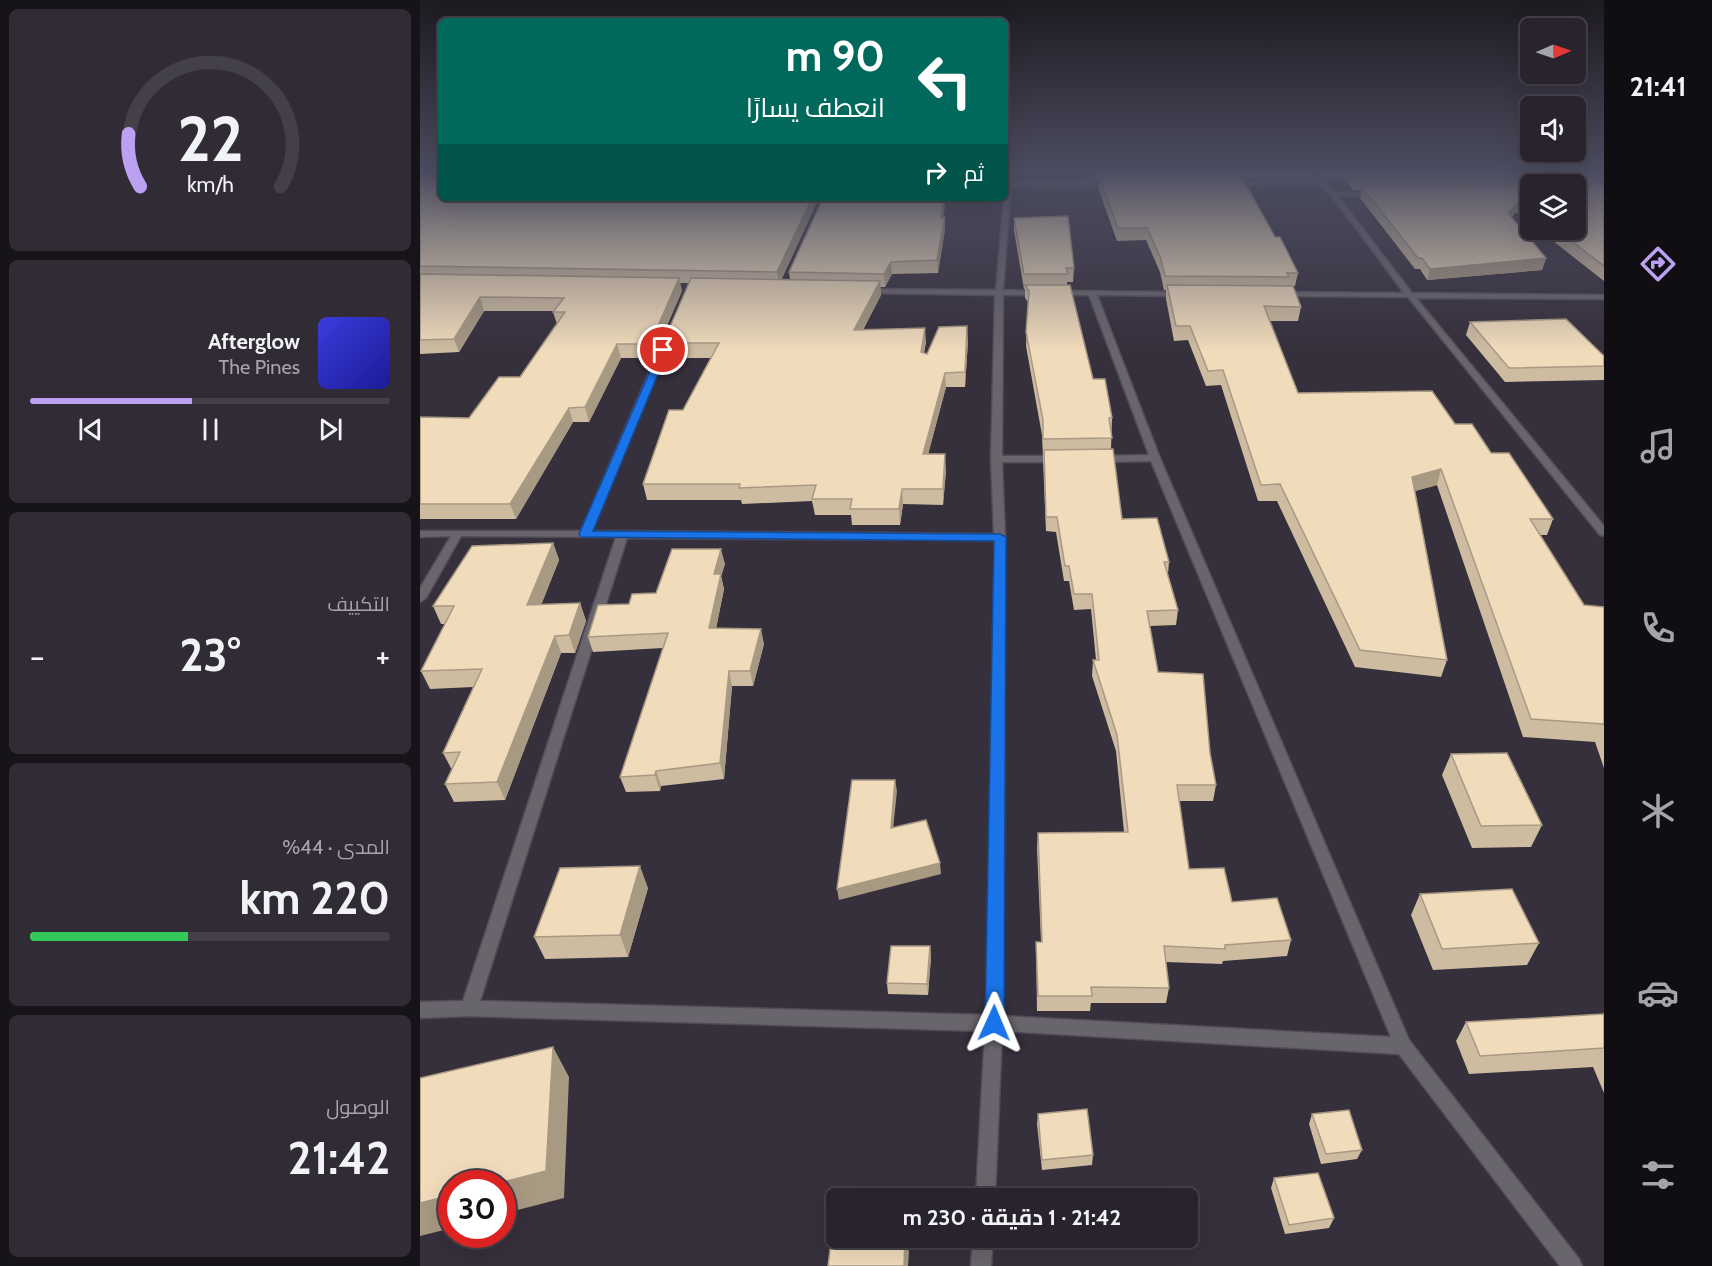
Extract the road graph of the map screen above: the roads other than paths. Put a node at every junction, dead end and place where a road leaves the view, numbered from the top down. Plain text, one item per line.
1 (1004, 232) edge
2 (1362, 232) edge
3 (851, 291) edge
4 (999, 293) junction
5 (1092, 293) junction
6 (1198, 294) edge
7 (1268, 294) edge
8 (1409, 294) junction
9 (1604, 297) edge
10 (676, 320) edge
11 (996, 459) junction
12 (1064, 459) edge
13 (1087, 459) edge
14 (1155, 459) junction
15 (458, 533) junction
16 (1604, 533) edge
17 (420, 534) edge
18 (585, 534) junction
19 (622, 536) junction
20 (1000, 537) junction
21 (420, 598) edge
22 (469, 1008) junction
23 (420, 1010) edge
24 (994, 1023) junction
25 (1403, 1046) junction
26 (986, 1188) edge
27 (982, 1248) edge
28 (981, 1266) edge
29 (1572, 1266) edge

1 - 4 street
2 - 8 street
3 - 4 street
4 - 5 street
4 - 11 street
5 - 6 street
5 - 14 street
7 - 8 street
8 - 9 street
8 - 16 street
10 - 18 street
11 - 12 street
11 - 20 street
13 - 14 street
14 - 25 street
15 - 17 street
15 - 18 street
15 - 21 street
18 - 19 street
19 - 20 street
19 - 22 street
20 - 24 street
22 - 23 street
22 - 24 street
24 - 25 street
24 - 26 street
25 - 29 street
27 - 28 street

